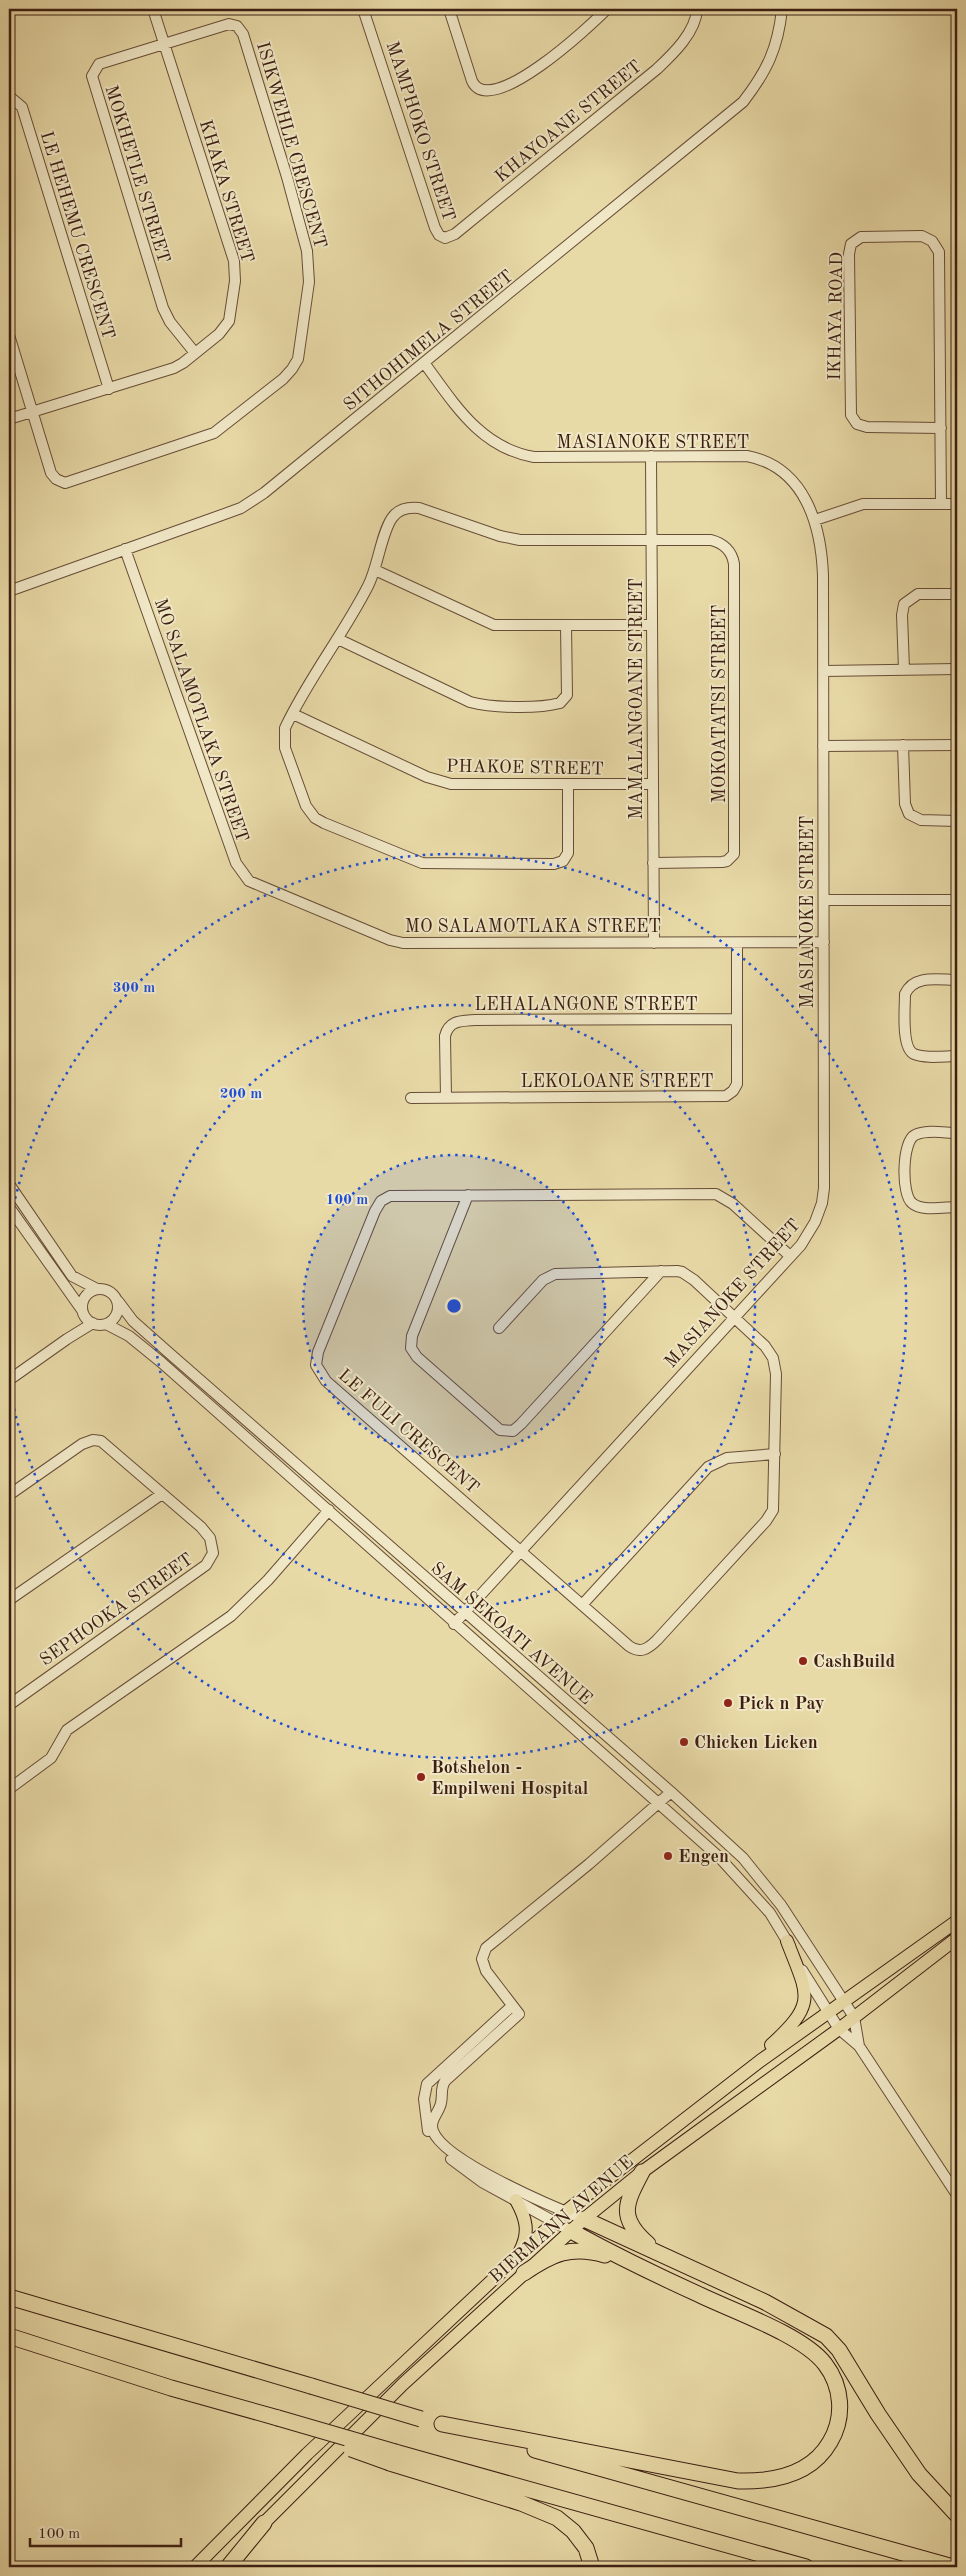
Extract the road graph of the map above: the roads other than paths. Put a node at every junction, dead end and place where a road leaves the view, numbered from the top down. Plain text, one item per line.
1 (153, 9) edge
2 (363, 9) edge
3 (449, 9) edge
4 (607, 9) edge
5 (697, 9) edge
6 (782, 9) edge
7 (164, 44) junction
8 (9, 96) edge
9 (439, 235) joint
10 (9, 335) edge
11 (195, 353) junction
12 (425, 364) junction
13 (109, 389) junction
14 (32, 412) junction
15 (9, 419) edge
16 (941, 428) junction
17 (650, 456) junction
18 (941, 504) junction
19 (957, 504) edge
20 (815, 520) junction
21 (652, 539) junction
22 (126, 549) junction
23 (375, 570) junction
24 (9, 590) edge
25 (957, 594) edge
26 (652, 625) junction
27 (566, 626) junction
28 (338, 640) junction
29 (904, 669) junction
30 (957, 669) edge
31 (822, 671) junction
32 (293, 714) junction
33 (903, 745) junction
34 (957, 745) edge
35 (823, 746) junction
36 (653, 784) junction
37 (568, 785) junction
38 (957, 821) edge
39 (653, 863) junction
40 (824, 900) junction
41 (957, 900) edge
42 (824, 942) junction
43 (654, 943) junction
44 (737, 943) junction
45 (957, 980) edge
46 (736, 1019) junction
47 (957, 1056) edge
48 (411, 1098) dead end
49 (446, 1098) junction
50 (957, 1133) edge
51 (9, 1184) edge
52 (468, 1195) junction
53 (9, 1207) edge
54 (957, 1207) edge
55 (790, 1256) junction
56 (661, 1271) junction
57 (97, 1289) junction
58 (118, 1301) junction
59 (83, 1313) junction
60 (734, 1317) junction
61 (93, 1323) junction
62 (106, 1324) junction
63 (499, 1328) dead end
64 (66, 1339) junction
65 (9, 1380) edge
66 (775, 1454) junction
67 (162, 1494) junction
68 (9, 1495) edge
69 (329, 1510) junction
70 (520, 1549) junction
71 (9, 1600) edge
72 (582, 1605) junction
73 (464, 1612) junction
74 (454, 1624) junction
75 (9, 1705) edge
76 (9, 1789) edge
77 (671, 1792) junction
78 (657, 1803) junction
79 (957, 1921) edge
80 (957, 1938) edge
81 (787, 1942) junction
82 (844, 2003) junction
83 (516, 2010) junction
84 (829, 2014) junction
85 (854, 2017) junction
86 (839, 2029) junction
87 (859, 2046) junction
88 (760, 2061) junction
89 (642, 2172) junction
90 (957, 2195) edge
91 (516, 2200) junction
92 (565, 2212) junction
93 (584, 2220) junction
94 (555, 2221) junction
95 (571, 2231) junction
96 (519, 2253) junction
97 (666, 2258) junction
98 (621, 2259) junction
99 (524, 2272) junction
100 (9, 2297) edge
101 (9, 2336) edge
102 (442, 2424) junction
103 (392, 2458) junction
104 (957, 2515) edge
105 (264, 2523) junction
106 (195, 2567) edge
107 (221, 2567) edge
108 (228, 2567) edge
109 (592, 2567) edge
110 (806, 2567) edge
111 (954, 2567) edge

1 - 7 street, KHAKA STREET
2 - 9 street, MAMPHOKO STREET
3 - 4 street
5 - 9 street, KHAYOANE STREET
6 - 12 street, SITHOHIMELA STREET
7 - 11 street, KHAKA STREET
7 - 11 street, MOKHETLE STREET
7 - 14 street, ISIKWEHLE CRESCENT
8 - 13 street, LE HEHEMU CRESCENT
10 - 14 street
11 - 13 street, KHAKA STREET
12 - 17 street, MASIANOKE STREET
12 - 22 street, SITHOHIMELA STREET
13 - 14 street, KHAKA STREET
14 - 15 street, KHAKA STREET
16 - 16 street, IKHAYA ROAD
16 - 18 street, IKHAYA ROAD
17 - 20 street, MASIANOKE STREET
17 - 21 street, MAMALANGOANE STREET
18 - 19 street
18 - 20 street
20 - 31 street, MASIANOKE STREET
21 - 23 street, MOKOATATSI STREET
21 - 26 street, MAMALANGOANE STREET
21 - 39 street, MOKOATATSI STREET
22 - 24 street, SITHOHIMELA STREET
22 - 43 street, MO SALAMOTLAKA STREET
23 - 27 street
23 - 28 street, MOKOATATSI STREET
25 - 29 street
26 - 27 street
26 - 36 street, MAMALANGOANE STREET
27 - 28 street
28 - 32 street, MOKOATATSI STREET
29 - 30 street
29 - 31 street
31 - 35 street, MASIANOKE STREET
32 - 37 street, PHAKOE STREET
32 - 37 street, MOKOATATSI STREET
33 - 34 street
33 - 35 street
33 - 38 street
35 - 40 street, MASIANOKE STREET
36 - 37 street, PHAKOE STREET
36 - 39 street, MAMALANGOANE STREET
39 - 43 street, MAMALANGOANE STREET
40 - 41 street
40 - 42 street, MASIANOKE STREET
42 - 44 street, MO SALAMOTLAKA STREET
42 - 55 street, MASIANOKE STREET
43 - 44 street, MO SALAMOTLAKA STREET
44 - 46 street, LEKOLOANE STREET
45 - 47 street
46 - 49 street, LEHALANGONE STREET
46 - 49 street, LEKOLOANE STREET
48 - 49 street, LEKOLOANE STREET
50 - 54 street
51 - 57 street
52 - 55 street, LE FULI CRESCENT
52 - 56 street
52 - 70 street, LE FULI CRESCENT
53 - 59 street
55 - 60 street, MASIANOKE STREET
56 - 60 street, LE FULI CRESCENT
56 - 63 street, LE FULI CRESCENT
57 - 58 street
57 - 59 street
58 - 62 street
58 - 73 street, SAM SEKOATI AVENUE
59 - 61 street
59 - 64 street
60 - 66 street, LE FULI CRESCENT
60 - 70 street, MASIANOKE STREET
61 - 62 street
61 - 64 street
62 - 69 street, SAM SEKOATI AVENUE
64 - 65 street
66 - 72 street
66 - 72 street, LE FULI CRESCENT
67 - 68 street
67 - 71 street
67 - 75 street, SEPHOOKA STREET
69 - 74 street, SAM SEKOATI AVENUE
69 - 76 street
70 - 72 street, LE FULI CRESCENT
70 - 73 street, MASIANOKE STREET
73 - 74 street, MASIANOKE STREET
73 - 77 street, SAM SEKOATI AVENUE
74 - 78 street, SAM SEKOATI AVENUE
77 - 78 street
77 - 82 street, SAM SEKOATI AVENUE
78 - 81 street, SAM SEKOATI AVENUE
78 - 83 street
79 - 82 main road, BIERMANN AVENUE
80 - 85 main road, BIERMANN AVENUE
81 - 84 street, SAM SEKOATI AVENUE
81 - 88 main road
82 - 84 main road, BIERMANN AVENUE
82 - 85 street, SAM SEKOATI AVENUE
83 - 91 street
83 - 92 street
84 - 86 street, SAM SEKOATI AVENUE
84 - 88 main road, BIERMANN AVENUE
85 - 86 main road, BIERMANN AVENUE
85 - 87 street
86 - 87 street, SAM SEKOATI AVENUE
86 - 89 main road, BIERMANN AVENUE
87 - 90 street
88 - 92 main road, BIERMANN AVENUE
89 - 93 main road, BIERMANN AVENUE
89 - 97 highway
91 - 94 street
91 - 96 main road
92 - 93 street
92 - 94 main road, BIERMANN AVENUE
93 - 95 main road, BIERMANN AVENUE
93 - 97 highway
94 - 95 street
94 - 96 main road, BIERMANN AVENUE
95 - 98 highway
95 - 99 main road, BIERMANN AVENUE
96 - 106 main road, BIERMANN AVENUE
97 - 104 highway
98 - 99 highway
98 - 102 highway
99 - 105 main road, BIERMANN AVENUE
100 - 102 highway, bridge
101 - 103 highway, bridge
102 - 111 highway
103 - 109 highway
103 - 110 highway
105 - 107 main road, BIERMANN AVENUE
105 - 108 highway

